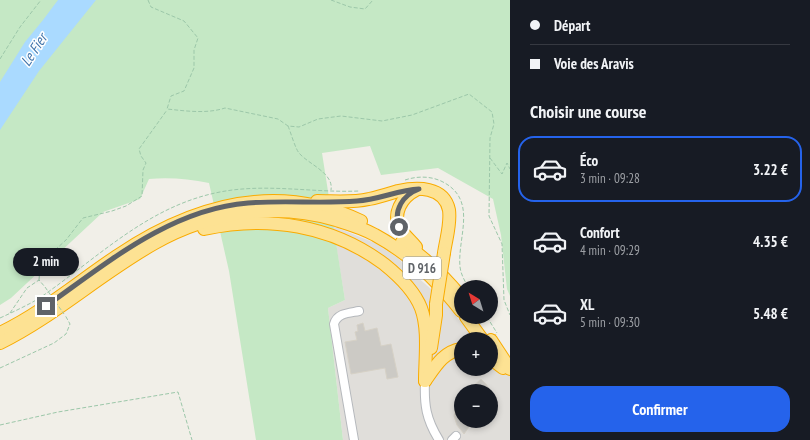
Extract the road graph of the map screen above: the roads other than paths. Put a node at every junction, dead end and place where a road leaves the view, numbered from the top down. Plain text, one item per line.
1 (419, 189) junction
2 (282, 202) junction
3 (142, 250) junction
4 (440, 274) junction
5 (454, 289) edge
6 (454, 303) edge
7 (436, 304) junction
8 (359, 311) dead end
9 (424, 320) junction
10 (0, 333) edge
11 (0, 343) edge
12 (454, 351) edge
13 (498, 352) edge
14 (498, 359) edge
15 (498, 365) edge
16 (508, 371) edge
17 (425, 381) junction
18 (354, 440) edge
19 (438, 440) edge

1 - 2 highway
1 - 4 highway
1 - 7 highway, bridge
2 - 4 highway, D 916
2 - 10 highway, D 916
3 - 6 highway, D 916
3 - 9 highway
3 - 11 highway, D 916
4 - 5 highway, D 916
7 - 9 highway
7 - 17 highway
8 - 18 street
9 - 17 highway
12 - 17 highway
13 - 16 highway
14 - 16 highway
15 - 16 highway
17 - 19 street

